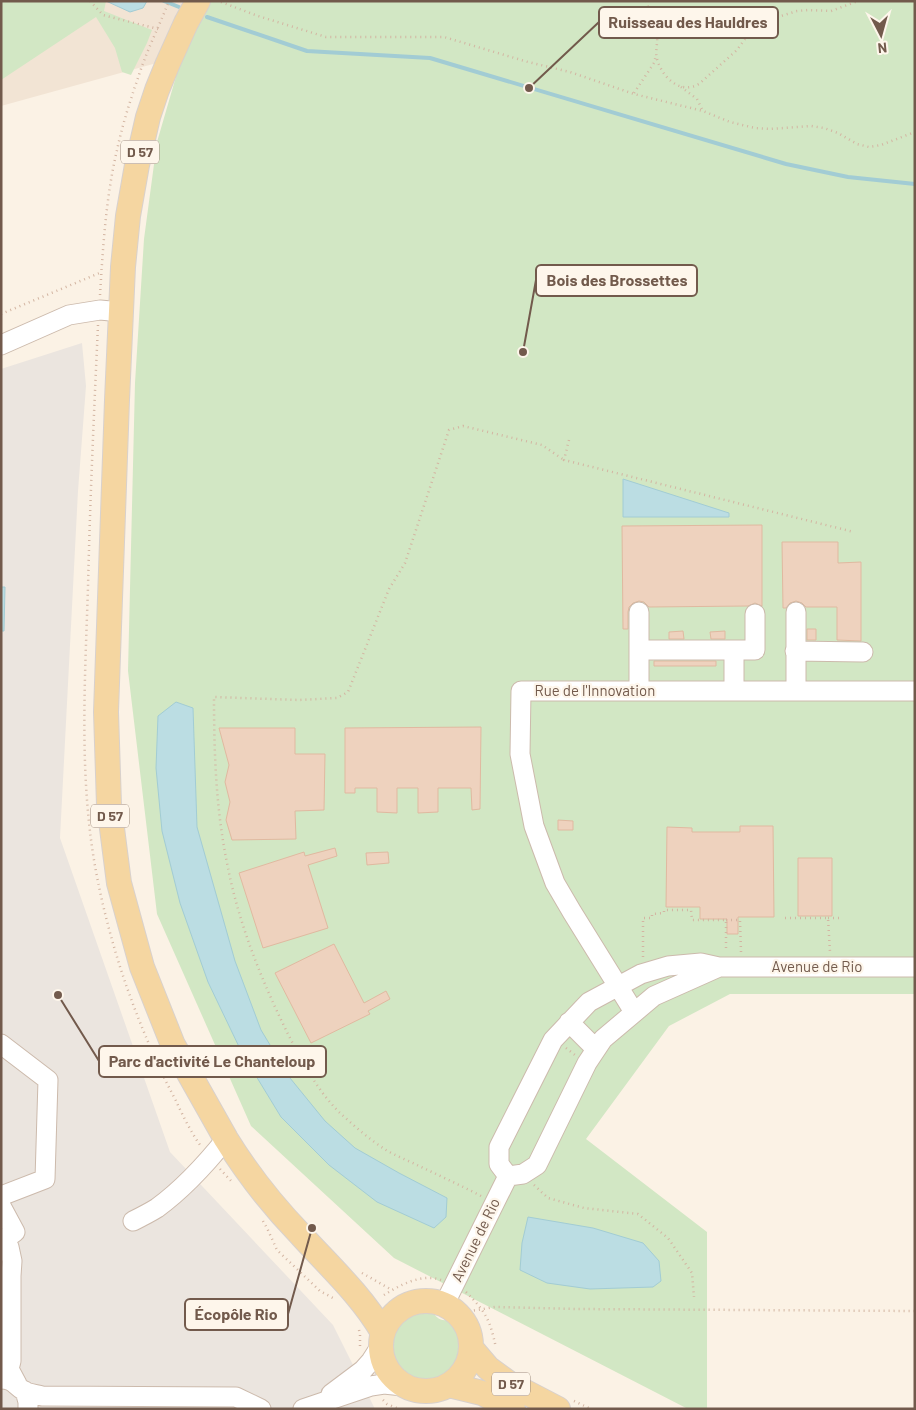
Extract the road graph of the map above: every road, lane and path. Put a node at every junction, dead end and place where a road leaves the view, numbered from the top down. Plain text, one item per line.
1 (90, 1) edge
2 (169, 1) edge
3 (646, 1) edge
4 (858, 1) edge
5 (209, 2) edge
6 (158, 29) junction
7 (656, 54) junction
8 (680, 86) junction
9 (634, 94) junction
10 (703, 111) junction
11 (915, 132) edge
12 (102, 272) junction
13 (110, 311) junction
14 (1, 314) edge
15 (1, 345) edge
16 (569, 440) dead end
17 (564, 460) junction
18 (854, 532) dead end
19 (639, 612) dead end
20 (796, 612) dead end
21 (755, 614) dead end
22 (639, 650) junction
23 (734, 650) junction
24 (795, 651) junction
25 (863, 652) dead end
26 (639, 690) junction
27 (734, 691) junction
28 (796, 691) junction
29 (915, 691) edge
30 (785, 918) dead end
31 (828, 918) junction
32 (843, 918) dead end
33 (726, 920) junction
34 (741, 956) dead end
35 (830, 956) dead end
36 (722, 961) junction
37 (643, 963) dead end
38 (915, 967) edge
39 (615, 981) junction
40 (634, 1012) junction
41 (569, 1022) junction
42 (553, 1040) junction
43 (1, 1044) edge
44 (591, 1056) junction
45 (226, 1138) junction
46 (211, 1158) junction
47 (508, 1176) junction
48 (538, 1180) dead end
49 (233, 1184) dead end
50 (1, 1196) edge
51 (485, 1198) dead end
52 (1, 1206) edge
53 (262, 1220) dead end
54 (132, 1221) dead end
55 (2, 1240) edge
56 (325, 1260) junction
57 (462, 1290) dead end
58 (384, 1294) dead end
59 (694, 1297) dead end
60 (335, 1298) dead end
61 (458, 1303) junction
62 (406, 1305) junction
63 (915, 1311) edge
64 (358, 1326) dead end
65 (374, 1345) junction
66 (472, 1348) junction
67 (499, 1356) dead end
68 (13, 1385) edge
69 (403, 1386) junction
70 (449, 1386) junction
71 (566, 1405) edge
72 (311, 1406) edge
73 (261, 1409) edge
74 (513, 1409) edge
75 (591, 1409) edge

1 - 6 path
2 - 6 path
3 - 7 path
4 - 8 path
5 - 9 path
5 - 13 main road, D 57
6 - 12 path
7 - 8 path
7 - 9 path
8 - 10 path
9 - 10 path
10 - 11 path
12 - 13 path
12 - 14 path
13 - 15 street
13 - 45 main road, D 57
13 - 46 path
16 - 17 path
17 - 18 path
17 - 51 path
19 - 22 street
20 - 24 street
21 - 23 street
22 - 23 street
22 - 26 street
23 - 27 street
24 - 25 street
24 - 28 street
26 - 27 street, Rue de l'Innovation
26 - 39 street, Rue de l'Innovation
27 - 28 street, Rue de l'Innovation
28 - 29 street, Rue de l'Innovation
30 - 31 path
31 - 32 path
31 - 35 path
33 - 34 path
33 - 36 path
33 - 37 path
36 - 38 street, Avenue de Rio
36 - 39 street, Avenue de Rio
36 - 40 street, Avenue de Rio
39 - 40 street
39 - 41 street, Avenue de Rio
40 - 44 street, Avenue de Rio
41 - 42 street, Avenue de Rio
41 - 44 street
42 - 44 path
42 - 47 street, Avenue de Rio
43 - 50 street
44 - 47 street, Avenue de Rio
45 - 46 street
45 - 56 main road, D 57
46 - 49 path
46 - 54 street
47 - 61 street, Avenue de Rio
48 - 59 path
52 - 55 street
53 - 60 path
55 - 68 street
56 - 62 main road, D 57
56 - 65 main road, D 57
57 - 61 path
58 - 61 path
61 - 62 main road
61 - 63 path
61 - 66 main road
61 - 67 path
62 - 65 main road
64 - 65 path
65 - 69 main road
65 - 72 street
66 - 70 main road
66 - 71 main road, D 57
68 - 73 street
69 - 70 main road
69 - 72 street
70 - 74 main road, D 57
71 - 75 path

